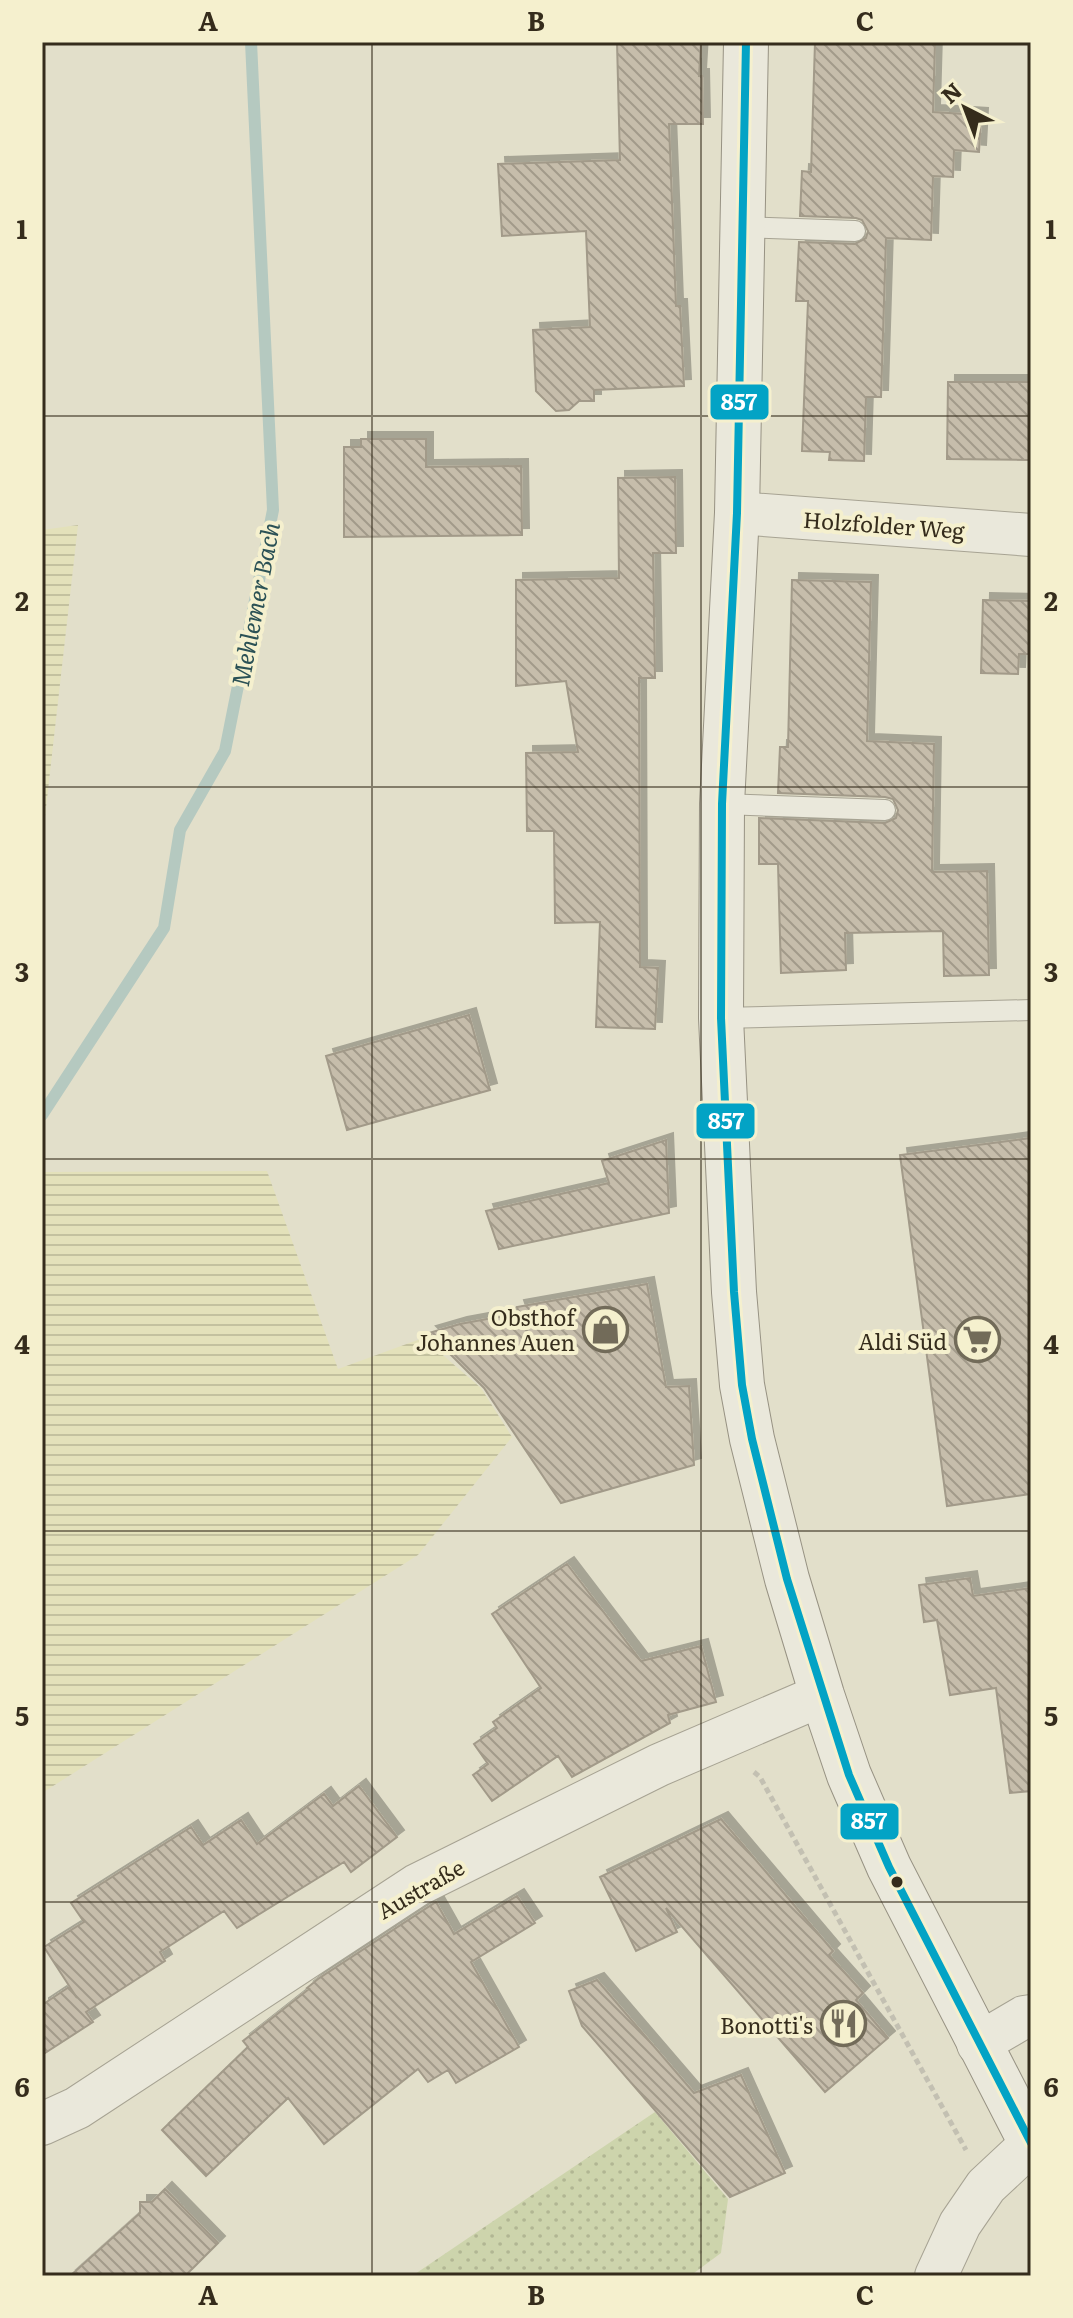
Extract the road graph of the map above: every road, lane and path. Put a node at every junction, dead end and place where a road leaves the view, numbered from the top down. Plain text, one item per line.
1 (746, 42) edge
2 (742, 227) junction
3 (855, 231) dead end
4 (737, 513) junction
5 (1031, 535) edge
6 (722, 804) junction
7 (885, 810) dead end
8 (1031, 1010) edge
9 (721, 1018) junction
10 (822, 1695) junction
11 (720, 1740) junction
12 (1031, 2016) edge
13 (978, 2044) junction
14 (42, 2124) edge
15 (1031, 2144) edge
16 (986, 2186) junction
17 (936, 2276) edge

1 - 2 main road
2 - 3 lane
2 - 4 main road
4 - 5 street, Holzfolder Weg
4 - 6 main road
6 - 7 lane
6 - 9 main road
8 - 9 lane
9 - 10 main road
10 - 11 street, Austraße
10 - 13 main road
11 - 14 street, Austraße
11 - 16 path
12 - 13 street
13 - 15 main road
15 - 16 street
16 - 17 street

